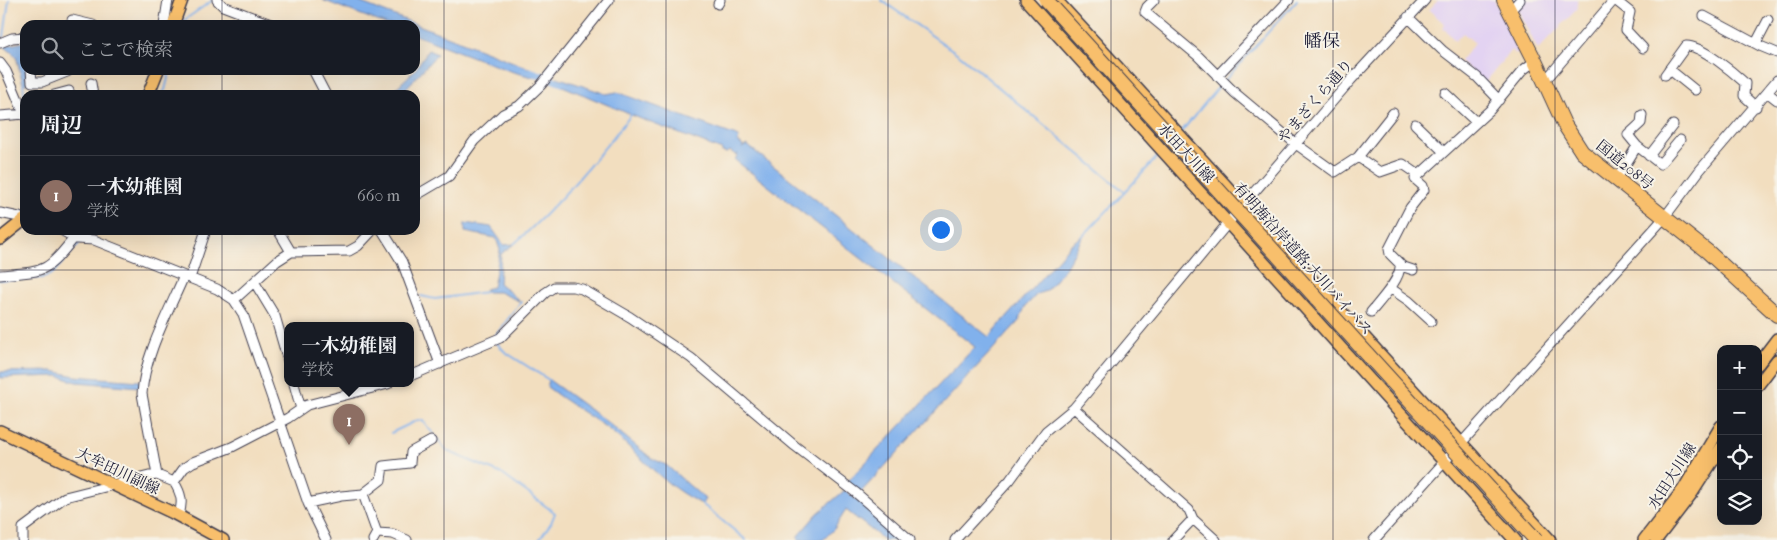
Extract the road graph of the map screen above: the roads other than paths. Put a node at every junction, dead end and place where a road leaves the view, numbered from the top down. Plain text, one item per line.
1 (168, 0) edge
2 (182, 0) edge
3 (217, 0) edge
4 (608, 0) edge
5 (1026, 0) edge
6 (1046, 0) edge
7 (1051, 0) edge
8 (1056, 0) edge
9 (1154, 0) edge
10 (1289, 0) edge
11 (1424, 0) edge
12 (1520, 0) edge
13 (1614, 0) edge
14 (1507, 5) edge
15 (1704, 16) dead end
16 (1408, 17) junction
17 (165, 20) edge
18 (176, 20) edge
19 (260, 20) edge
20 (1768, 20) dead end
21 (20, 38) edge
22 (4, 42) edge
23 (1756, 43) junction
24 (1642, 48) dead end
25 (1777, 53) edge
26 (1536, 61) junction
27 (0, 64) edge
28 (31, 75) edge
29 (59, 75) edge
30 (156, 75) edge
31 (316, 75) edge
32 (1217, 76) junction
33 (1544, 79) junction
34 (1777, 80) edge
35 (90, 83) dead end
36 (92, 90) edge
37 (150, 90) edge
38 (323, 90) edge
39 (1695, 90) dead end
40 (1445, 93) dead end
41 (1768, 93) junction
42 (1499, 100) junction
43 (1777, 100) edge
44 (20, 103) edge
45 (1756, 107) junction
46 (1393, 113) dead end
47 (20, 115) edge
48 (1642, 115) dead end
49 (0, 116) edge
50 (1475, 121) junction
51 (1415, 124) dead end
52 (1673, 125) dead end
53 (1680, 140) dead end
54 (1296, 144) junction
55 (1637, 146) junction
56 (1444, 152) junction
57 (1649, 156) junction
58 (1358, 157) junction
59 (1419, 175) junction
60 (1616, 180) junction
61 (420, 193) edge
62 (1243, 205) junction
63 (0, 213) edge
64 (20, 218) edge
65 (1664, 218) junction
66 (1229, 222) junction
67 (20, 223) edge
68 (70, 235) edge
69 (204, 235) edge
70 (281, 235) edge
71 (368, 235) edge
72 (385, 235) edge
73 (0, 239) edge
74 (78, 239) junction
75 (291, 252) junction
76 (1401, 266) junction
77 (1413, 270) dead end
78 (0, 274) edge
79 (187, 277) junction
80 (255, 283) junction
81 (1390, 288) junction
82 (234, 300) junction
83 (1371, 312) dead end
84 (1777, 314) edge
85 (1431, 321) dead end
86 (1777, 339) edge
87 (284, 341) edge
88 (1762, 359) edge
89 (1777, 360) edge
90 (440, 364) junction
91 (414, 374) edge
92 (1762, 380) edge
93 (295, 387) edge
94 (366, 387) edge
95 (1074, 408) junction
96 (301, 410) junction
97 (278, 422) junction
98 (0, 431) edge
99 (1717, 433) edge
100 (431, 441) dead end
101 (1461, 442) junction
102 (1717, 454) edge
103 (1444, 460) junction
104 (157, 475) junction
105 (174, 482) junction
106 (113, 485) junction
107 (363, 494) junction
108 (308, 503) junction
109 (178, 516) junction
110 (1192, 519) junction
111 (375, 536) edge
112 (23, 540) edge
113 (223, 540) edge
114 (326, 540) edge
115 (407, 540) edge
116 (910, 540) edge
117 (955, 540) edge
118 (1173, 540) edge
119 (1216, 540) edge
120 (1374, 540) edge
121 (1515, 540) edge
122 (1536, 540) edge
123 (1540, 540) edge
124 (1550, 540) edge
125 (1644, 540) edge
126 (1656, 540) edge

1 - 17 street
2 - 18 main road
3 - 19 street
4 - 61 street
5 - 66 main road, 水田大川線
6 - 122 highway, 有明海沿岸道路;大川バイパス, bridge
7 - 123 highway, 有明海沿岸道路;大川バイパス, bridge
8 - 62 main road, 水田大川線
9 - 32 street
10 - 32 street
11 - 16 street, やまざくら通り
12 - 14 street
13 - 24 street
13 - 33 street
14 - 26 highway, 国道208号
15 - 23 street
16 - 42 street
16 - 54 street, やまざくら通り
20 - 23 street
21 - 22 street
23 - 25 street
26 - 33 highway, 国道208号
26 - 42 street
27 - 44 street
28 - 29 street
30 - 37 main road
31 - 38 street
32 - 54 street
33 - 60 highway, 国道208号
34 - 41 street
35 - 36 street
39 - 45 street
40 - 50 street
41 - 43 street
41 - 45 street
42 - 50 street
45 - 65 street
46 - 58 street
47 - 49 street
48 - 55 street
50 - 56 street
51 - 56 street
52 - 57 street
53 - 57 street
54 - 58 street
54 - 62 street, やまざくら通り
55 - 57 street
55 - 60 street
56 - 59 street
58 - 59 street
59 - 76 street
60 - 65 highway, 国道208号
62 - 66 street, やまざくら通り
62 - 101 main road, 水田大川線
63 - 64 street
65 - 84 highway, 国道208号
65 - 101 street
66 - 95 street, やまざくら通り
66 - 103 main road, 水田大川線
67 - 73 main road
68 - 74 street
69 - 79 street
70 - 75 street
71 - 75 street
72 - 90 street
74 - 78 street
74 - 79 street
75 - 80 street
76 - 77 street
76 - 81 street
79 - 82 street
79 - 104 street
80 - 82 street
80 - 87 street
81 - 83 street
81 - 85 street
82 - 97 street
86 - 88 main road
89 - 92 main road
90 - 91 street
90 - 116 street
93 - 96 street
94 - 96 street
95 - 110 street
95 - 117 street, やまざくら通り
96 - 97 street
97 - 105 street
97 - 108 street
98 - 106 main road, 大牟田川副線
99 - 125 main road, 水田大川線
100 - 107 street
101 - 103 street
101 - 124 main road, 水田大川線
102 - 126 main road, 水田大川線
103 - 120 street
103 - 121 main road, 水田大川線
104 - 105 street
104 - 106 street
105 - 109 street
106 - 109 main road, 大牟田川副線
106 - 112 street
107 - 108 street
107 - 111 street
108 - 114 street
109 - 113 main road, 大牟田川副線
110 - 118 street
110 - 119 street
111 - 115 street

